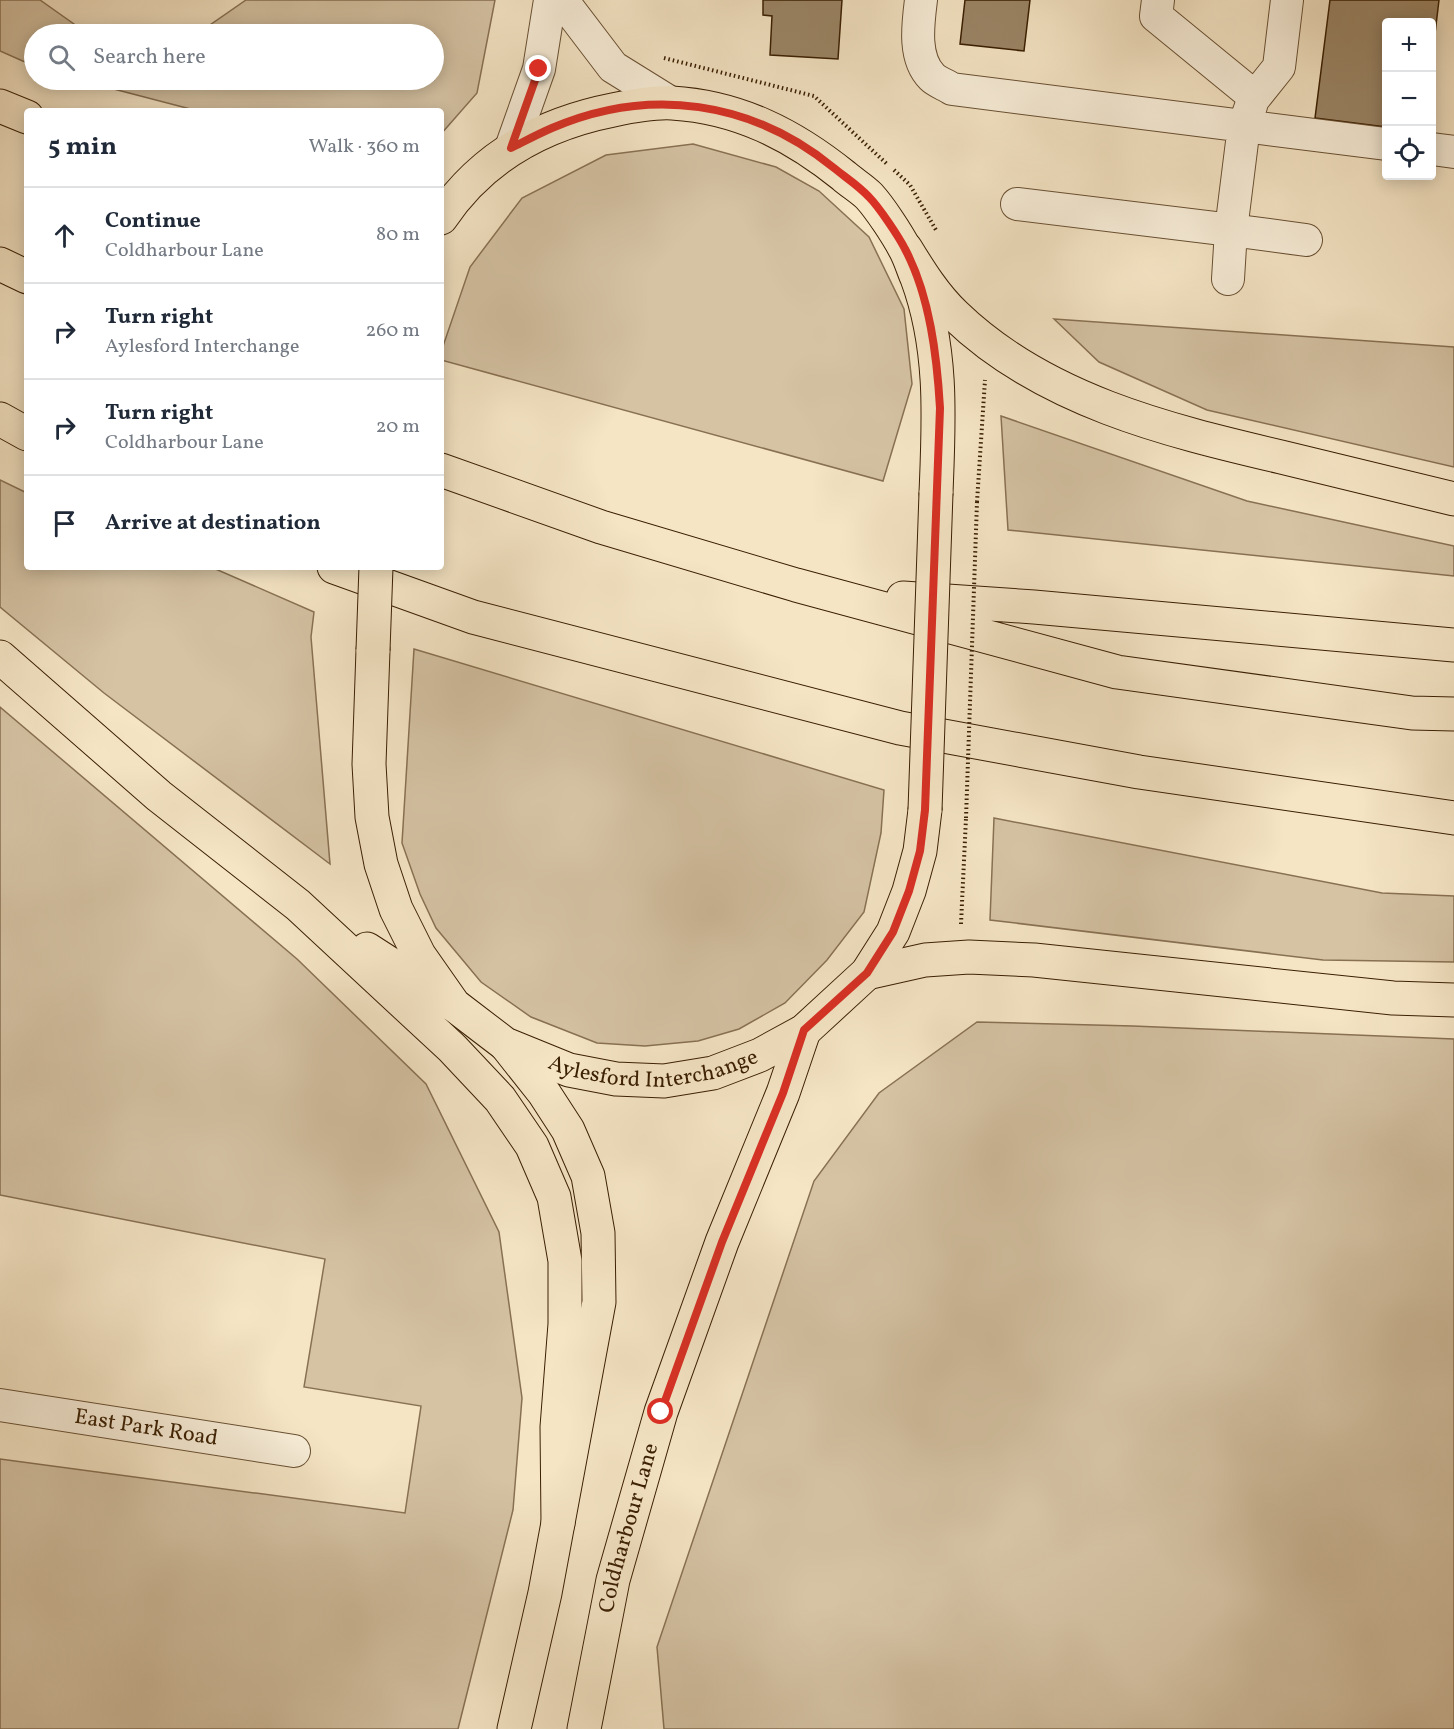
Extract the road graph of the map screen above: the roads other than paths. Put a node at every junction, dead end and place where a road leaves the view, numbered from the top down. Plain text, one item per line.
1 (550, 0) edge
2 (562, 0) edge
3 (921, 0) edge
4 (1158, 0) edge
5 (1287, 0) edge
6 (1255, 97) junction
7 (671, 103) junction
8 (0, 106) edge
9 (24, 116) edge
10 (1244, 126) junction
11 (1382, 143) edge
12 (511, 148) junction
13 (1436, 150) edge
14 (1454, 152) edge
15 (1017, 204) dead end
16 (444, 212) edge
17 (1232, 230) junction
18 (1306, 240) dead end
19 (906, 249) junction
20 (0, 264) edge
21 (24, 276) edge
22 (1228, 279) dead end
23 (0, 419) edge
24 (24, 432) edge
25 (444, 471) edge
26 (1454, 499) edge
27 (342, 570) edge
28 (376, 570) edge
29 (823, 592) junction
30 (1454, 645) edge
31 (0, 657) edge
32 (1454, 714) edge
33 (1139, 772) junction
34 (1454, 794) edge
35 (1454, 818) edge
36 (298, 905) junction
37 (867, 973) junction
38 (1454, 1000) edge
39 (454, 1005) junction
40 (804, 1030) junction
41 (505, 1044) junction
42 (0, 1405) edge
43 (294, 1451) dead end
44 (558, 1523) junction
45 (514, 1729) edge
46 (584, 1729) edge

1 - 12 street
2 - 7 street
3 - 10 street
4 - 6 street
5 - 6 street
6 - 10 street
7 - 12 main road, Aylesford Interchange
7 - 19 main road, Aylesford Interchange
8 - 9 main road
10 - 11 street
10 - 17 street
12 - 16 main road, Aylesford Interchange
13 - 14 street
15 - 17 street
17 - 18 street
17 - 22 street
19 - 26 main road
19 - 37 main road, Aylesford Interchange, bridge
20 - 21 main road
23 - 24 main road
25 - 29 main road
27 - 33 main road
28 - 39 main road, Aylesford Interchange, bridge
29 - 30 main road
29 - 32 main road
31 - 36 main road
33 - 34 main road
33 - 35 main road
36 - 39 main road
36 - 44 main road
37 - 38 main road
37 - 40 main road, Aylesford Interchange
39 - 41 main road, Aylesford Interchange
40 - 41 main road, Aylesford Interchange
40 - 46 main road, Coldharbour Lane
41 - 44 main road
42 - 43 street, East Park Road
44 - 45 main road

